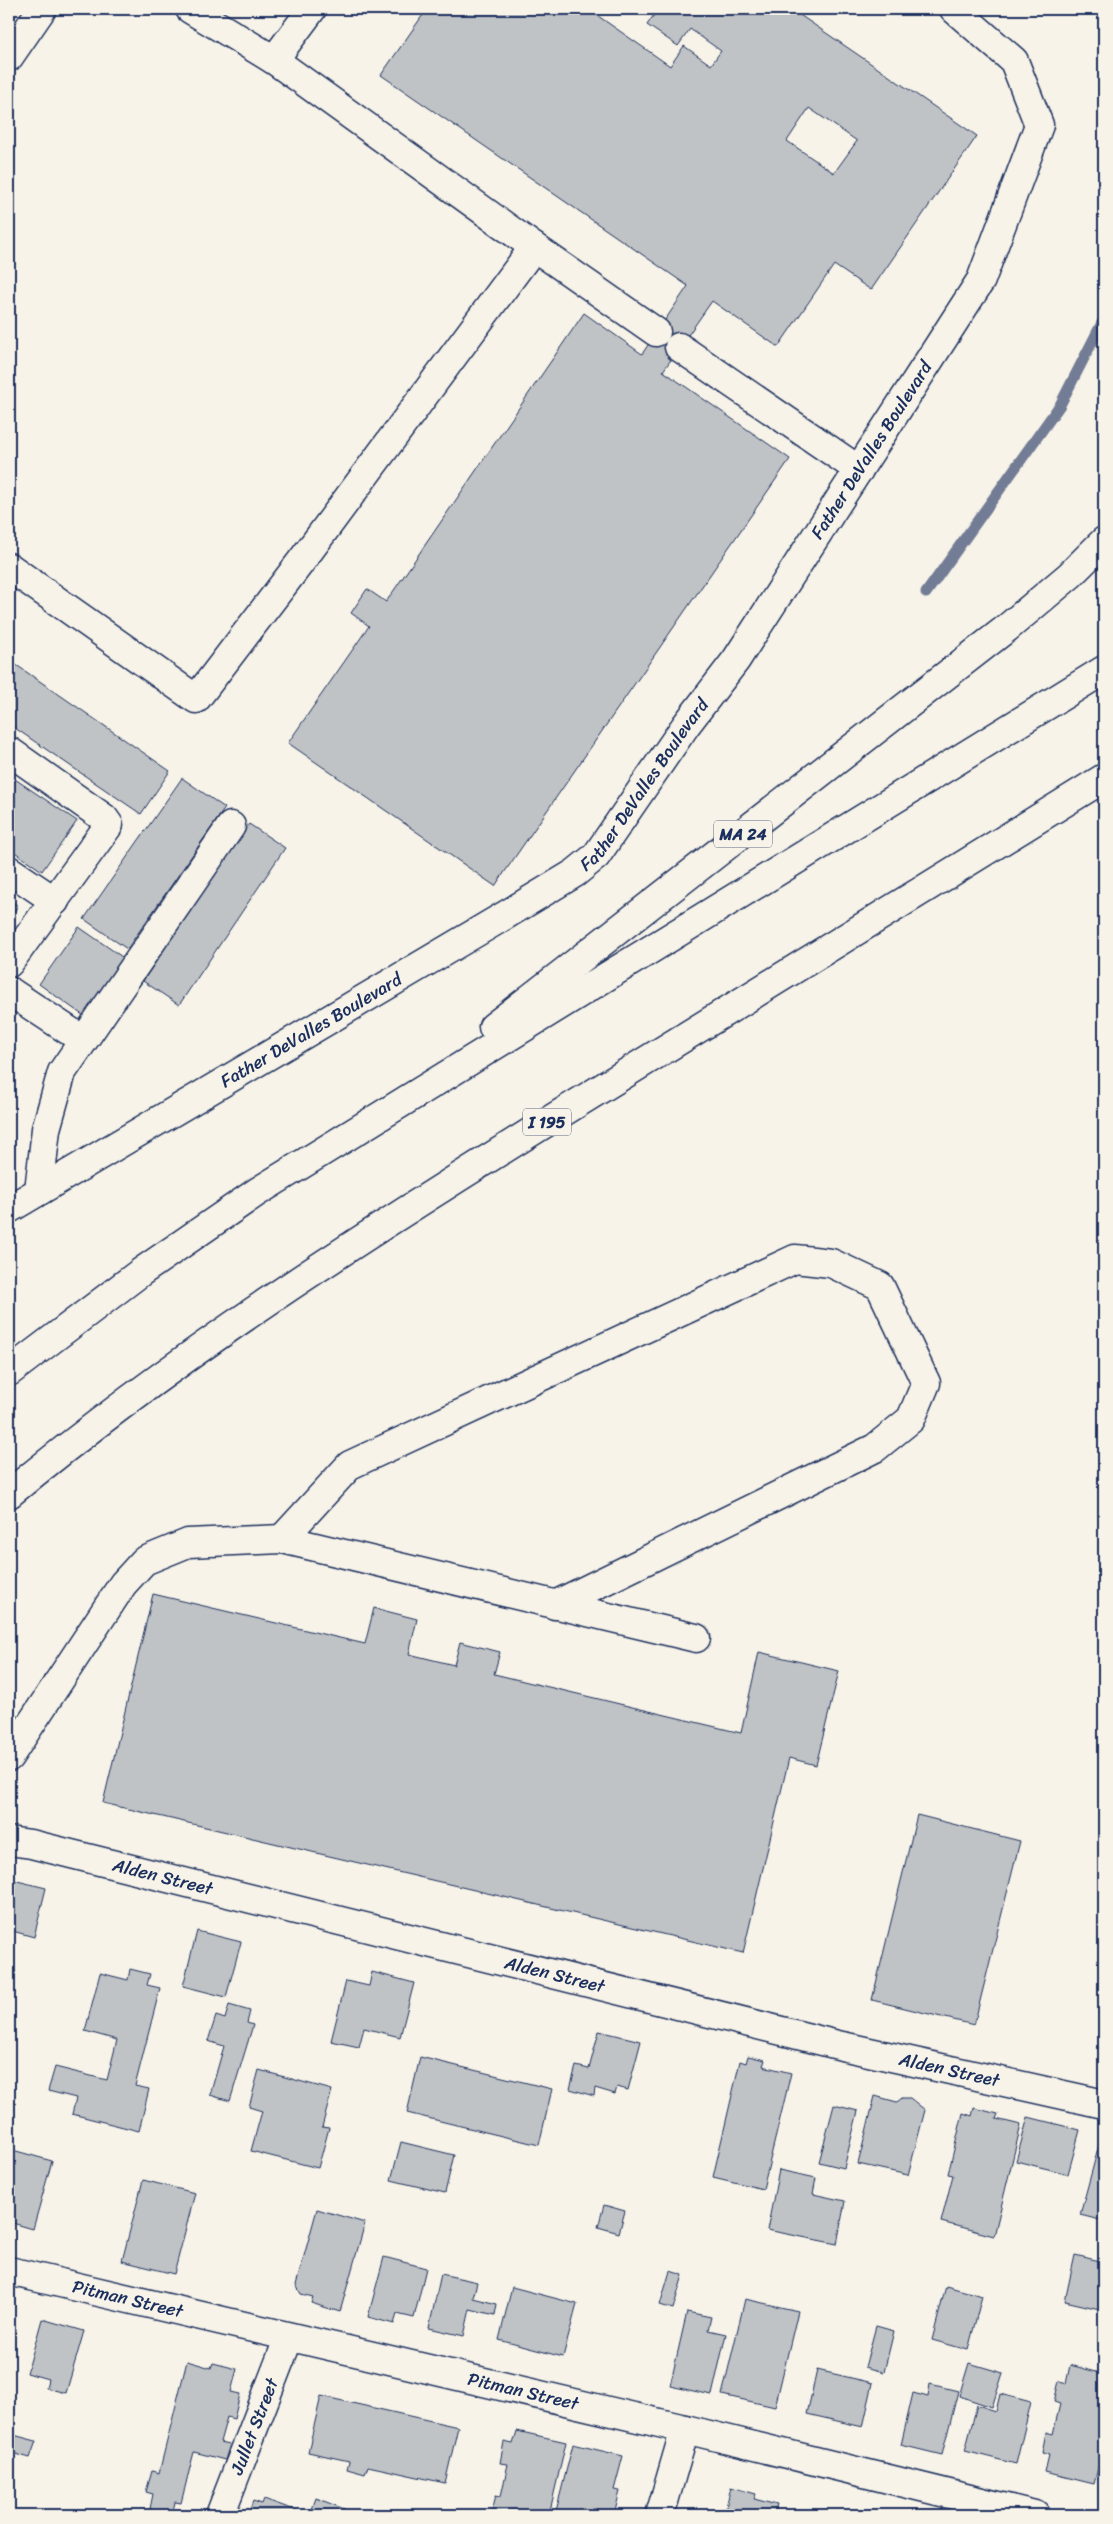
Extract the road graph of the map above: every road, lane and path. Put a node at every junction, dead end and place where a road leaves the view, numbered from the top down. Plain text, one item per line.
1 (42, 9) edge
2 (190, 9) edge
3 (312, 9) edge
4 (954, 9) edge
5 (9, 57) edge
6 (274, 60) junction
7 (534, 248) junction
8 (656, 332) dead end
9 (679, 347) dead end
10 (858, 470) junction
11 (1104, 542) edge
12 (9, 567) edge
13 (1104, 670) edge
14 (9, 751) edge
15 (1104, 778) edge
16 (231, 826) dead end
17 (9, 870) edge
18 (55, 901) junction
19 (9, 963) edge
20 (9, 991) edge
21 (83, 1040) junction
22 (375, 1118) junction
23 (39, 1191) junction
24 (9, 1209) edge
25 (9, 1372) edge
26 (9, 1494) edge
27 (282, 1540) junction
28 (555, 1605) junction
29 (696, 1638) dead end
30 (9, 1757) edge
31 (9, 1841) edge
32 (1104, 2104) edge
33 (11, 2278) edge
34 (289, 2336) junction
35 (685, 2429) junction
36 (220, 2515) edge
37 (660, 2515) edge
38 (1036, 2515) edge

1 - 5 main road
2 - 6 main road
3 - 6 main road
4 - 10 main road, Father DeValles Boulevard
6 - 7 main road
7 - 8 main road
7 - 12 main road
9 - 10 main road
10 - 23 main road, Father DeValles Boulevard
11 - 22 main road, MA 24
13 - 22 main road
14 - 18 main road
15 - 26 main road, I 195
16 - 21 main road
17 - 18 main road
18 - 19 main road
20 - 21 main road
21 - 23 main road
22 - 25 main road
23 - 24 main road, Father DeValles Boulevard
27 - 28 main road
27 - 28 main road
27 - 30 main road
28 - 29 main road
31 - 32 main road, Alden Street
33 - 34 main road, Pitman Street
34 - 35 main road, Pitman Street
34 - 36 main road, Jullet Street
35 - 37 main road
35 - 38 main road, Pitman Street

